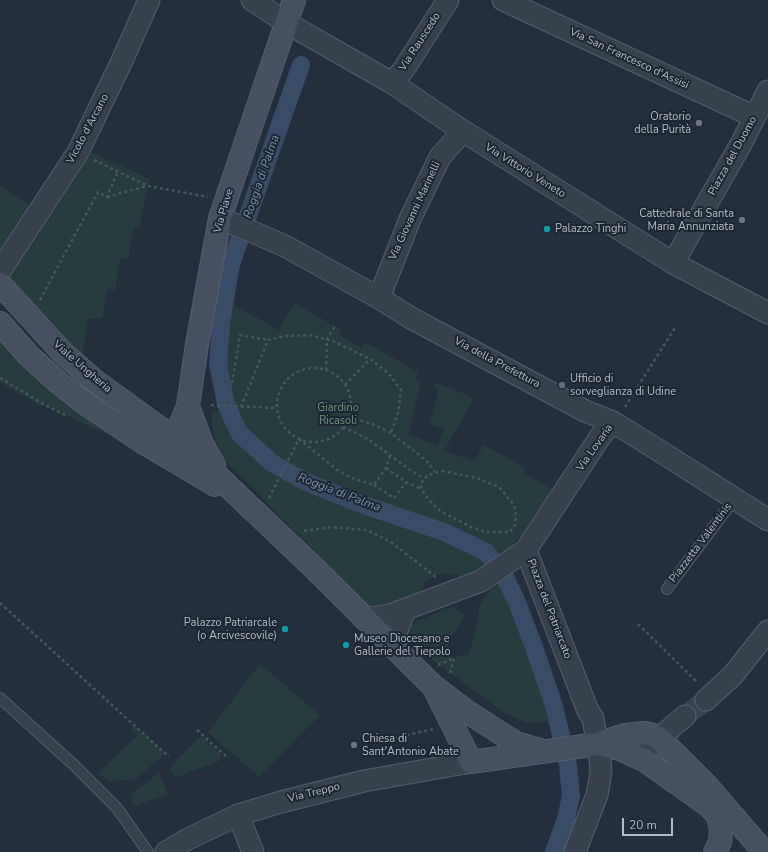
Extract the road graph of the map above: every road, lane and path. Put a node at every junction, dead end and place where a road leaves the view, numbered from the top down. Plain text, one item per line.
1 (149, 0) edge
2 (252, 0) edge
3 (294, 0) edge
4 (448, 0) edge
5 (503, 0) edge
6 (285, 22) junction
7 (392, 84) junction
8 (285, 88) dead end
9 (768, 91) edge
10 (296, 92) dead end
11 (755, 117) junction
12 (463, 131) junction
13 (87, 156) dead end
14 (118, 172) junction
15 (148, 186) junction
16 (107, 197) junction
17 (232, 219) junction
18 (674, 263) junction
19 (0, 271) edge
20 (0, 284) edge
21 (379, 298) junction
22 (768, 314) edge
23 (30, 318) junction
24 (0, 323) edge
25 (335, 326) dead end
26 (676, 326) dead end
27 (327, 339) junction
28 (268, 340) junction
29 (370, 359) junction
30 (326, 370) junction
31 (232, 383) dead end
32 (345, 385) junction
33 (211, 405) dead end
34 (188, 406) junction
35 (241, 407) junction
36 (276, 408) junction
37 (144, 417) junction
38 (349, 418) junction
39 (612, 422) junction
40 (343, 428) junction
41 (391, 433) junction
42 (299, 439) junction
43 (182, 444) junction
44 (157, 450) junction
45 (390, 455) junction
46 (386, 468) junction
47 (435, 472) junction
48 (424, 478) junction
49 (406, 482) junction
50 (374, 485) junction
51 (224, 487) junction
52 (421, 489) junction
53 (735, 498) junction
54 (267, 502) dead end
55 (768, 520) edge
56 (302, 532) dead end
57 (526, 550) junction
58 (667, 589) dead end
59 (458, 590) junction
60 (0, 603) edge
61 (405, 610) junction
62 (364, 619) junction
63 (638, 624) dead end
64 (768, 631) edge
65 (391, 646) junction
66 (438, 665) dead end
67 (450, 673) dead end
68 (432, 685) junction
69 (0, 698) edge
70 (709, 698) joint
71 (685, 716) tunnel mouth
72 (197, 730) dead end
73 (431, 730) dead end
74 (659, 738) junction
75 (389, 739) dead end
76 (597, 744) junction
77 (559, 749) junction
78 (628, 752) junction
79 (169, 757) dead end
80 (228, 758) dead end
81 (471, 762) junction
82 (238, 815) junction
83 (718, 847) edge
84 (761, 849) edge
85 (148, 852) edge
86 (166, 852) edge
87 (253, 852) edge
88 (575, 852) edge

1 - 19 street, Vicolo d'Arcano
2 - 6 street, Via Vittorio Veneto
3 - 6 street, Via Piave
4 - 7 street, Via Rauscedo
5 - 11 street, Via San Francesco d'Assisi
6 - 7 street, Via Vittorio Veneto
6 - 17 street, Via Piave
7 - 12 street, Via Vittorio Veneto
8 - 10 path
9 - 11 street, Piazza del Duomo
11 - 18 street, Piazza del Duomo
12 - 18 street, Via Vittorio Veneto
12 - 21 street, Via Giovanni Marinelli
13 - 14 path
14 - 15 path
14 - 16 path
15 - 16 path
15 - 17 path
16 - 23 path
17 - 21 street, Via della Prefettura
17 - 34 street, Via Piave
18 - 22 street, Via Vittorio Veneto
20 - 23 street, Viale Ungheria
21 - 39 street, Via della Prefettura
23 - 37 street, Viale Ungheria
24 - 44 street
25 - 27 path
26 - 39 path, Via Lovaria
27 - 28 path
27 - 29 path
27 - 30 path
28 - 31 path
28 - 35 path
29 - 32 path
29 - 41 path
30 - 32 path
30 - 36 path
32 - 38 path
33 - 35 path
34 - 37 street
34 - 43 street, Via Piave
34 - 51 street
35 - 36 path
36 - 42 path
37 - 43 street, Viale Ungheria
38 - 40 path
38 - 41 path
39 - 53 street, Via della Prefettura
39 - 57 street, Via Lovaria
40 - 42 path
40 - 45 path
41 - 47 path
42 - 50 path
42 - 54 path
43 - 44 street
43 - 51 street
44 - 51 street
45 - 46 path
45 - 48 path
46 - 49 path
46 - 50 path
47 - 48 path
47 - 52 path
48 - 52 path
49 - 50 path
49 - 52 path
51 - 62 street
53 - 55 street, Via della Prefettura
53 - 58 lane, Piazzetta Valentinis
56 - 59 path
57 - 59 street, Piazza del Patriarcato
57 - 76 street, Piazza del Patriarcato
59 - 61 street, Piazza del Patriarcato
60 - 79 path
61 - 62 street, Piazza del Patriarcato
61 - 65 street
62 - 65 street
63 - 70 path
64 - 70 street
65 - 68 street
66 - 67 path
68 - 77 street
68 - 81 street
69 - 85 lane
71 - 74 street
72 - 80 path
73 - 75 path
74 - 76 street
74 - 78 street
74 - 84 street
76 - 77 street
76 - 78 street
76 - 88 street, Piazza del Patriarcato
77 - 81 street
78 - 83 street
81 - 82 street, Via Treppo
82 - 86 street, Via Treppo
82 - 87 street
83 - 84 street

